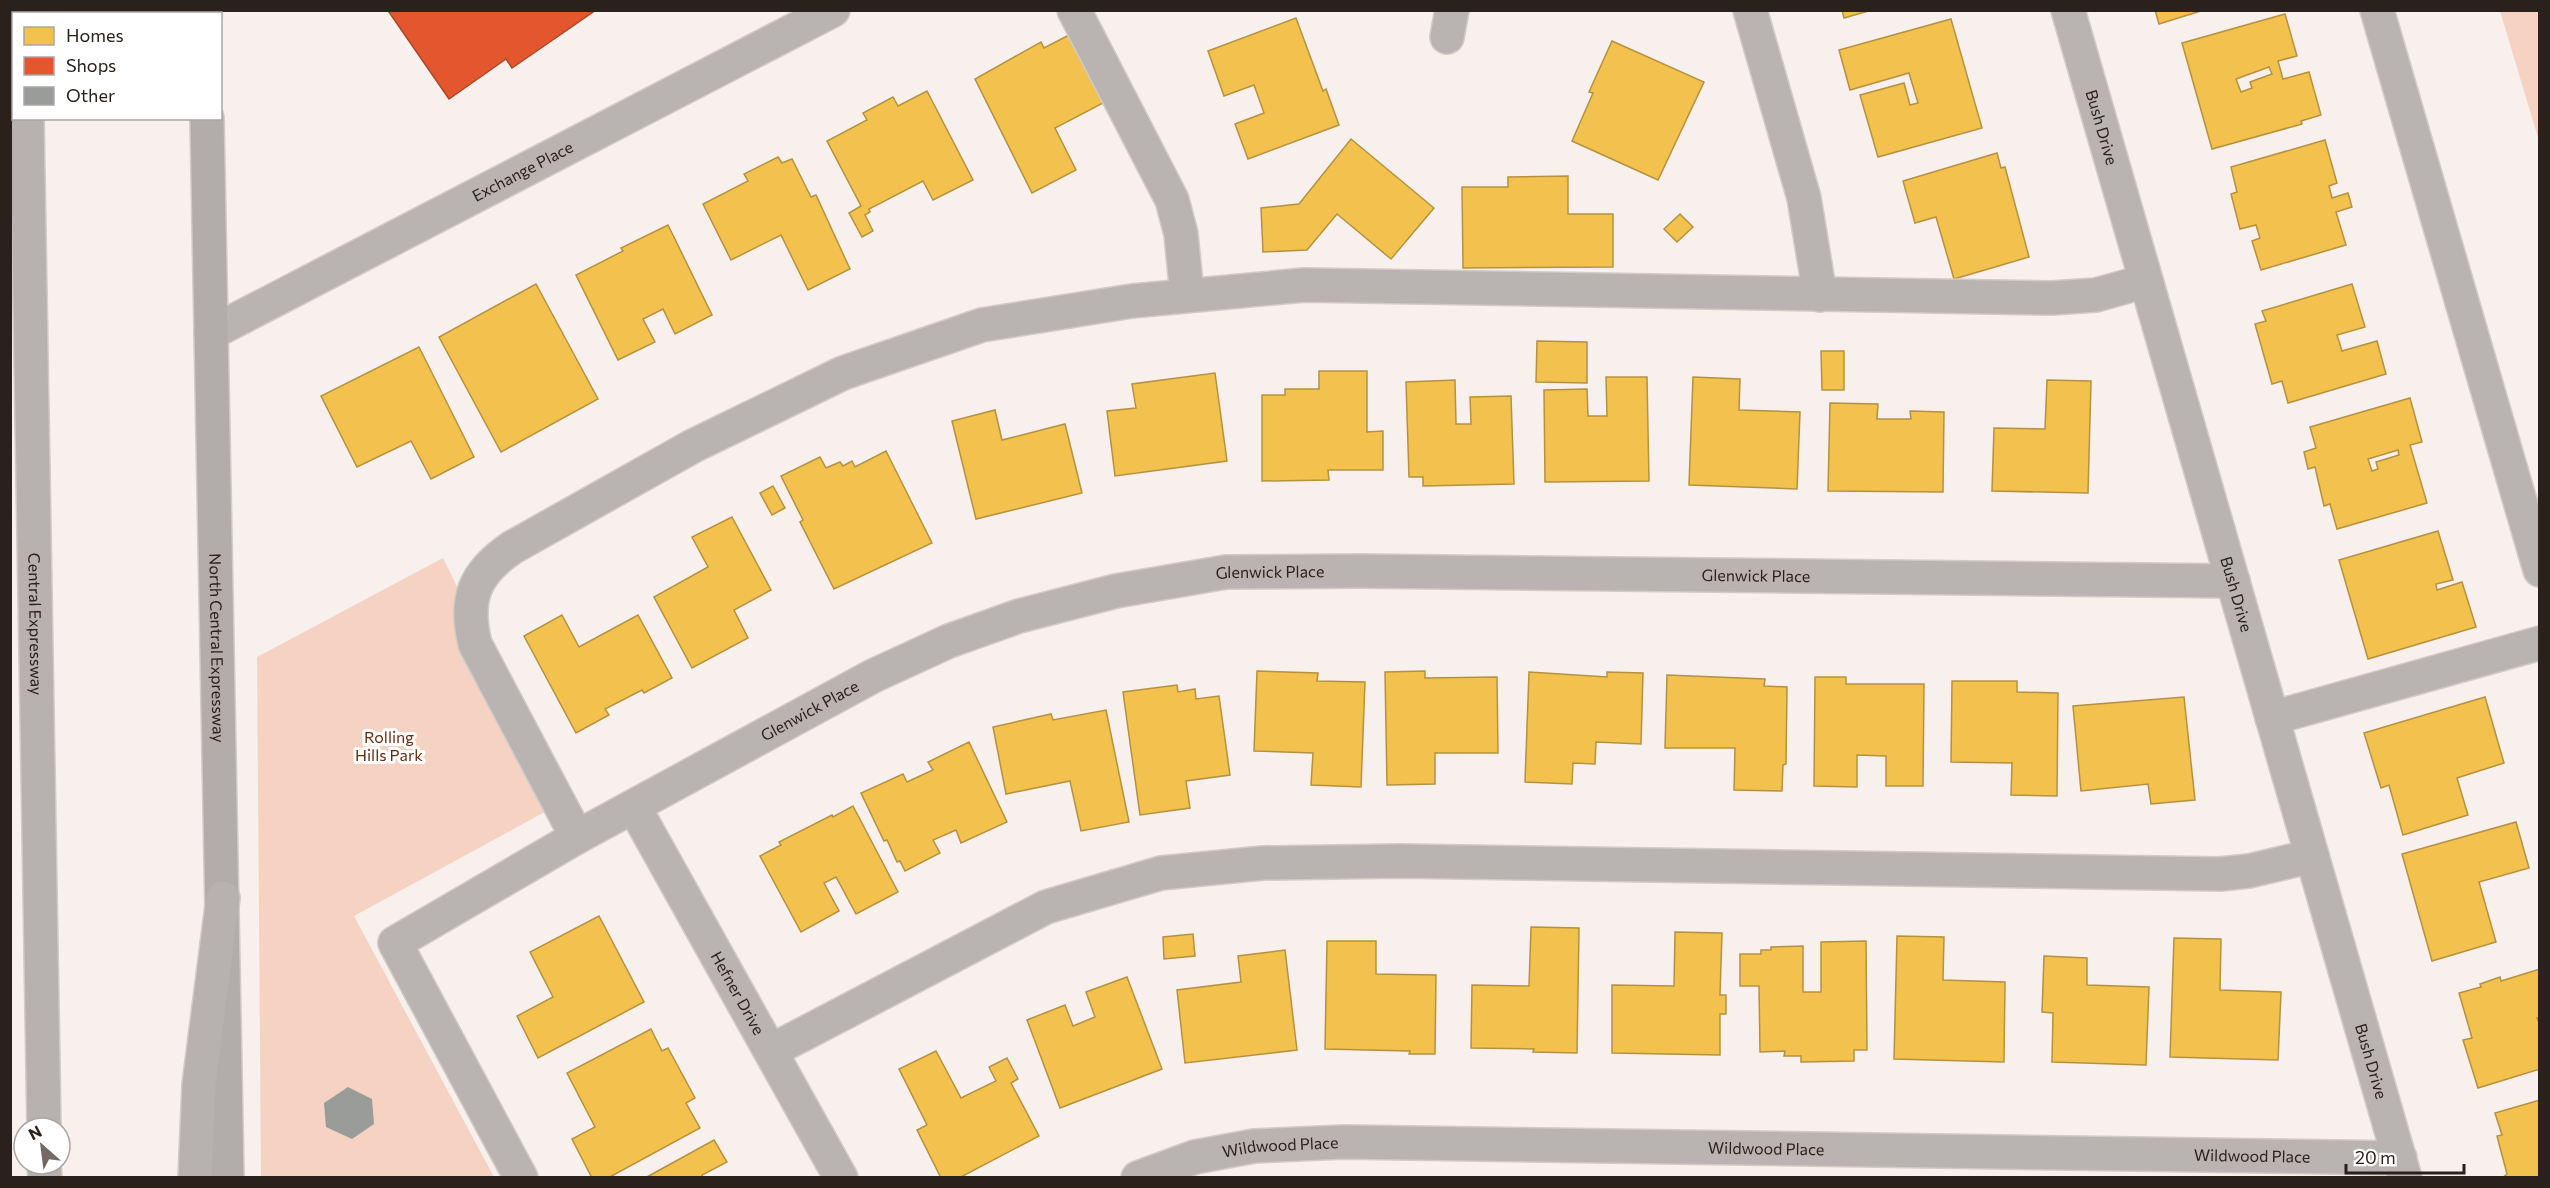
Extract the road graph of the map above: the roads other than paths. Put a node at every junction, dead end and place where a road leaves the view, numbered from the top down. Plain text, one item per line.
1 (833, 10) edge
2 (1074, 10) edge
3 (1750, 10) edge
4 (2068, 10) edge
5 (2377, 10) edge
6 (27, 120) edge
7 (207, 120) edge
8 (2146, 281) junction
9 (1820, 295) junction
10 (1187, 296) junction
11 (211, 333) junction
12 (2540, 570) edge
13 (2233, 581) junction
14 (2540, 643) edge
15 (2272, 718) junction
16 (634, 807) junction
17 (577, 837) junction
18 (2312, 856) junction
19 (223, 898) junction
20 (771, 1051) junction
21 (44, 1116) edge
22 (2403, 1168) edge
23 (195, 1178) edge
24 (227, 1178) edge
25 (521, 1178) edge
26 (841, 1178) edge
27 (1138, 1178) edge

1 - 11 street, Exchange Place
2 - 10 street
3 - 9 street
4 - 8 street, Bush Drive
5 - 12 street
6 - 21 highway, Central Expressway
7 - 11 main road, North Central Expressway
8 - 9 street
8 - 13 street, Bush Drive
9 - 10 street
10 - 17 street
11 - 19 main road, North Central Expressway
13 - 15 street, Bush Drive
13 - 16 street, Glenwick Place
14 - 15 street
15 - 18 street, Bush Drive
16 - 17 street, Glenwick Place
16 - 20 street, Hefner Drive
17 - 25 street, Glenwick Place
18 - 20 street
18 - 22 street, Bush Drive
19 - 23 highway
19 - 24 main road, North Central Expressway
20 - 26 street, Hefner Drive
22 - 27 street, Wildwood Place

